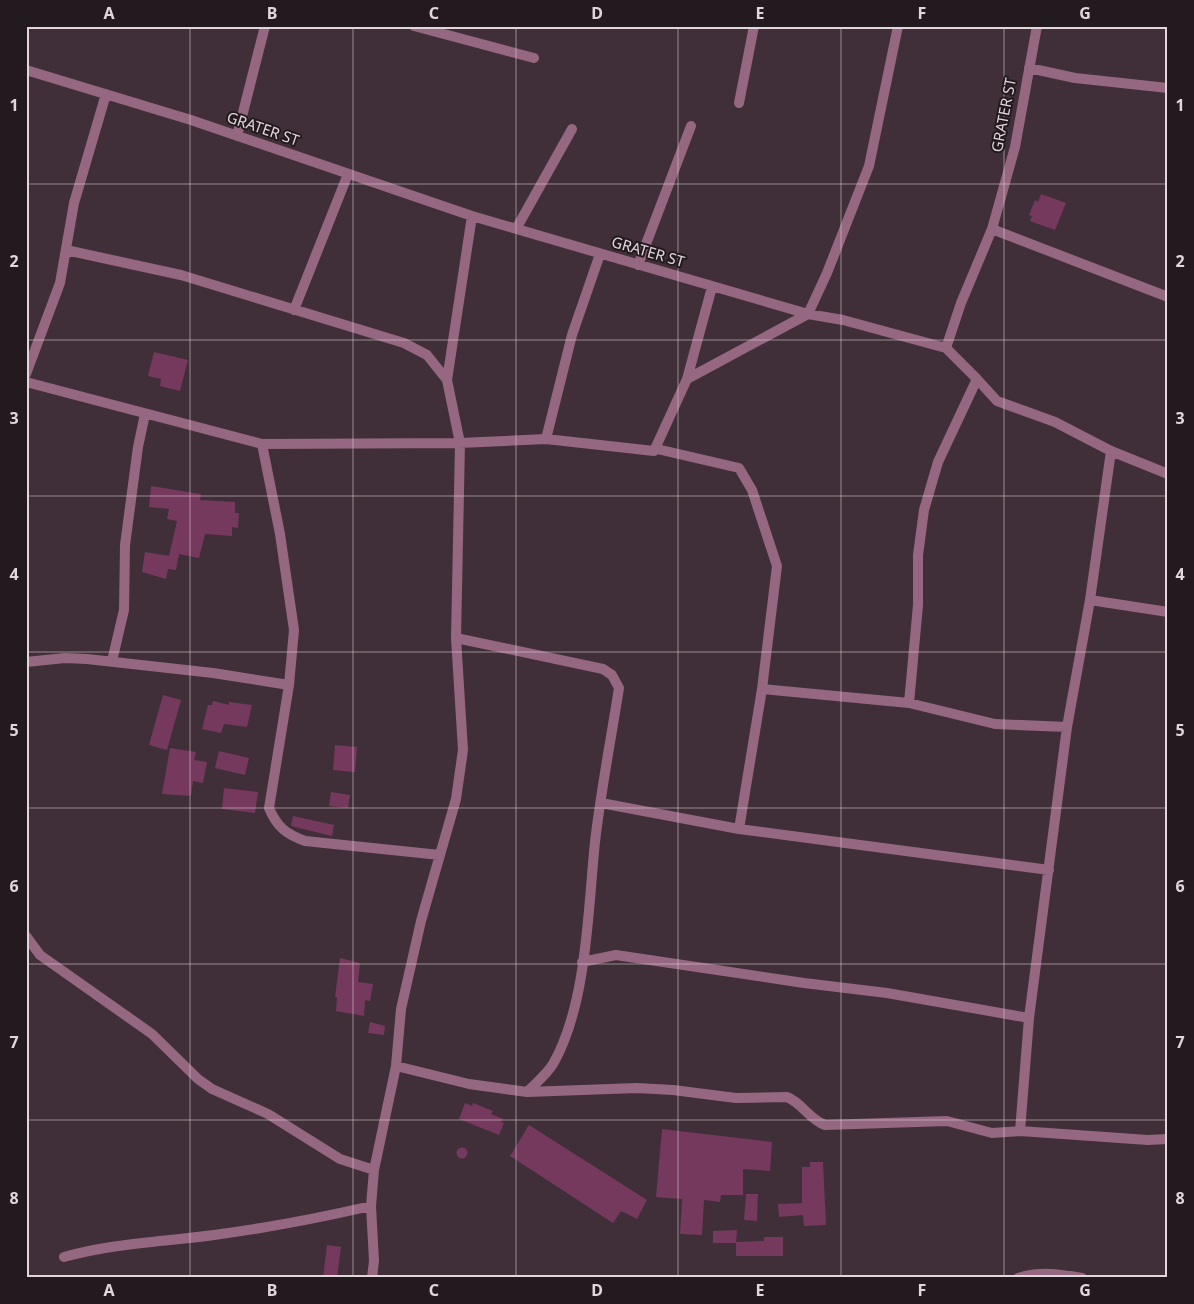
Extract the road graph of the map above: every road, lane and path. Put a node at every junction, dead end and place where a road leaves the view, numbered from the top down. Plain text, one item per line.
1 (265, 26) edge
2 (754, 26) edge
3 (898, 26) edge
4 (1037, 26) edge
5 (421, 27) edge
6 (534, 58) dead end
7 (1029, 68) junction
8 (26, 70) edge
9 (1168, 88) edge
10 (106, 94) junction
11 (739, 103) dead end
12 (691, 126) dead end
13 (572, 129) dead end
14 (237, 136) junction
15 (348, 174) junction
16 (472, 216) junction
17 (516, 229) junction
18 (992, 229) junction
19 (66, 250) junction
20 (600, 254) junction
21 (638, 265) junction
22 (712, 287) junction
23 (1168, 297) edge
24 (294, 310) junction
25 (808, 314) junction
26 (946, 348) junction
27 (26, 374) edge
28 (687, 379) junction
29 (977, 379) junction
30 (447, 380) junction
31 (26, 382) edge
32 (145, 414) junction
33 (546, 439) junction
34 (262, 444) junction
35 (460, 444) junction
36 (656, 449) junction
37 (1111, 451) junction
38 (1168, 474) edge
39 (1090, 600) junction
40 (1168, 612) edge
41 (456, 638) junction
42 (112, 661) junction
43 (26, 662) edge
44 (290, 684) junction
45 (762, 689) junction
46 (909, 703) junction
47 (1067, 727) junction
48 (601, 803) junction
49 (740, 829) junction
50 (440, 855) junction
51 (1049, 870) junction
52 (26, 936) edge
53 (582, 962) junction
54 (1029, 1018) junction
55 (396, 1066) junction
56 (528, 1092) junction
57 (1020, 1131) junction
58 (1168, 1139) edge
59 (374, 1170) junction
60 (371, 1206) junction
61 (64, 1256) dead end
62 (372, 1278) edge
63 (1018, 1278) edge
64 (1082, 1278) edge

1 - 14 street
2 - 11 street
3 - 25 street
4 - 7 street, GRATER ST
5 - 6 street
7 - 9 street
7 - 18 street, GRATER ST
8 - 10 street, GRATER ST
10 - 14 street, GRATER ST
10 - 19 street
12 - 21 street
13 - 17 street
14 - 15 street, GRATER ST
15 - 16 street, GRATER ST
15 - 24 street
16 - 17 street, GRATER ST
16 - 30 street
17 - 20 street, GRATER ST
18 - 23 street
18 - 26 street, GRATER ST
19 - 24 street
19 - 27 street
20 - 21 street, GRATER ST
20 - 33 street
21 - 22 street, GRATER ST
22 - 25 street, GRATER ST
22 - 28 street
24 - 30 street
25 - 26 street, GRATER ST
25 - 28 street
26 - 29 street
28 - 36 street
29 - 37 street
29 - 46 street
30 - 35 street
31 - 32 street
32 - 34 street
32 - 42 street
33 - 35 street
33 - 36 street
34 - 35 street
34 - 44 street
35 - 41 street
36 - 45 street
37 - 38 street
37 - 39 street
39 - 40 street
39 - 47 street
41 - 48 street
41 - 50 street
42 - 43 street
42 - 44 street
44 - 50 street
45 - 46 street
45 - 49 street
46 - 47 street
47 - 51 street
48 - 49 street
48 - 53 street
49 - 51 street
50 - 55 street
51 - 54 street
52 - 59 street
53 - 54 street
53 - 56 street
54 - 57 street
55 - 56 street
55 - 59 street
56 - 57 street
57 - 58 street
59 - 60 street
60 - 61 street
60 - 62 street
63 - 64 street

